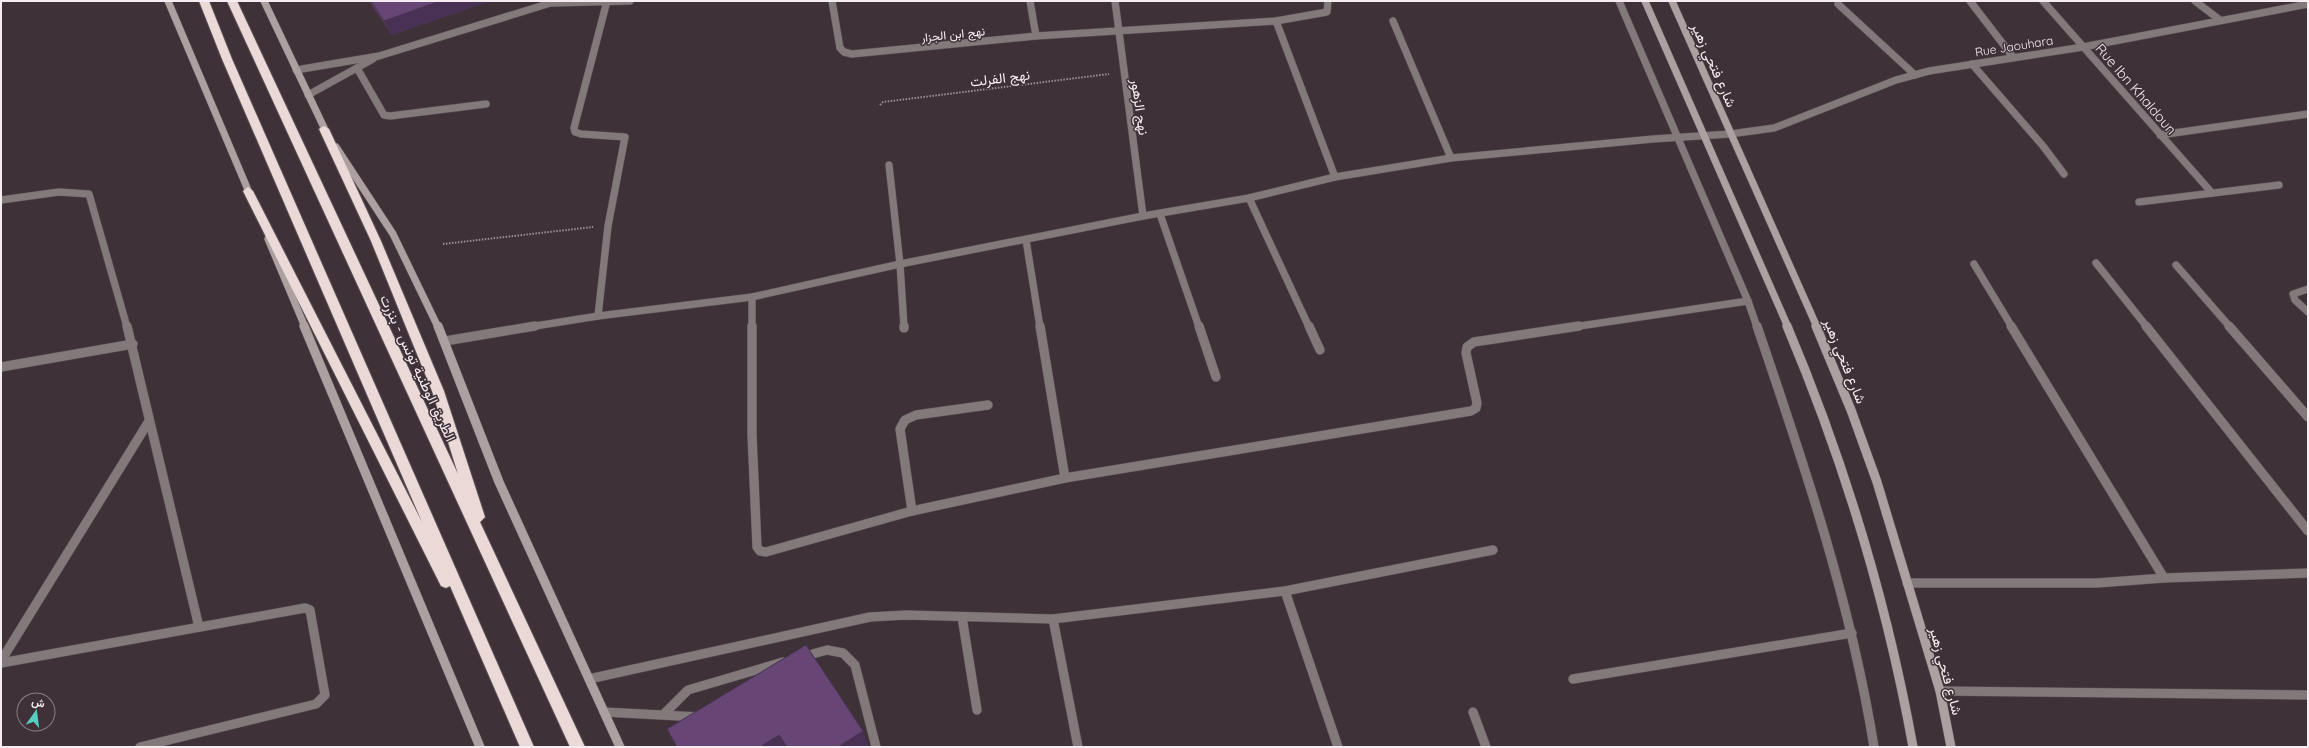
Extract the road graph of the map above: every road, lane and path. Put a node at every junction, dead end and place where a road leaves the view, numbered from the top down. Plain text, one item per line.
1 (168, 1) edge
2 (204, 1) edge
3 (232, 1) edge
4 (264, 1) edge
5 (630, 1) edge
6 (832, 1) edge
7 (1030, 1) edge
8 (1115, 1) edge
9 (1328, 1) edge
10 (1619, 1) edge
11 (1645, 1) edge
12 (1672, 1) edge
13 (1970, 1) edge
14 (2043, 1) edge
15 (2195, 1) edge
16 (555, 2) edge
17 (607, 2) edge
18 (1838, 4) dead end
19 (2308, 4) edge
20 (2220, 20) junction
21 (1276, 21) junction
22 (1393, 21) dead end
23 (1118, 31) junction
24 (1036, 36) junction
25 (2083, 47) junction
26 (379, 56) junction
27 (2013, 57) junction
28 (1972, 64) junction
29 (357, 68) junction
30 (296, 70) junction
31 (1123, 73) junction
32 (1915, 75) junction
33 (308, 95) junction
34 (486, 104) dead end
35 (880, 105) dead end
36 (2308, 114) edge
37 (324, 129) junction
38 (1730, 134) junction
39 (2160, 135) junction
40 (1703, 136) junction
41 (1679, 137) junction
42 (1451, 158) junction
43 (889, 165) dead end
44 (2064, 174) dead end
45 (1335, 177) junction
46 (2279, 186) dead end
47 (248, 190) junction
48 (2212, 193) junction
49 (1249, 198) junction
50 (1, 200) edge
51 (2139, 202) dead end
52 (1160, 214) junction
53 (1143, 216) junction
54 (608, 226) junction
55 (1026, 240) junction
56 (443, 244) dead end
57 (2096, 263) dead end
58 (900, 264) junction
59 (1974, 264) dead end
60 (2176, 265) dead end
61 (2308, 289) edge
62 (752, 297) junction
63 (1748, 301) junction
64 (2308, 312) edge
65 (598, 316) junction
66 (904, 328) dead end
67 (445, 341) junction
68 (133, 344) junction
69 (1320, 350) dead end
70 (1, 367) edge
71 (1216, 377) dead end
72 (988, 405) dead end
73 (2308, 417) edge
74 (149, 421) junction
75 (1065, 478) junction
76 (912, 511) junction
77 (2308, 531) edge
78 (1493, 550) dead end
79 (493, 564) junction
80 (2308, 573) edge
81 (2164, 578) junction
82 (1907, 583) junction
83 (1285, 591) junction
84 (962, 617) junction
85 (1053, 619) junction
86 (199, 627) junction
87 (1852, 633) junction
88 (1, 662) edge
89 (1573, 678) dead end
90 (589, 679) junction
91 (1940, 691) junction
92 (503, 694) junction
93 (2308, 695) edge
94 (977, 710) dead end
95 (604, 712) junction
96 (1473, 712) dead end
97 (664, 714) junction
98 (710, 719) edge
99 (140, 747) edge
100 (480, 747) edge
101 (527, 747) edge
102 (578, 747) edge
103 (620, 747) edge
104 (876, 747) edge
105 (1078, 747) edge
106 (1338, 747) edge
107 (1486, 747) edge
108 (1874, 747) edge
109 (1913, 747) edge
110 (1951, 747) edge

1 - 47 main road
2 - 92 highway
3 - 79 highway, الطريق الوطنية تونس - بنزرت
4 - 30 main road
5 - 17 street
6 - 24 street, نهج ابن الجزار
7 - 24 street
8 - 23 street, نهج الزهور
9 - 21 street, نهج ابن الجزار
10 - 41 street
11 - 40 main road
12 - 38 main road, شارع فتحي زهير
13 - 27 street
14 - 25 street, Rue Ibn Khaldoun
15 - 20 street
16 - 17 street
16 - 26 street
17 - 54 street
18 - 32 street
19 - 20 street, Rue Jaouhara
20 - 25 street, Rue Jaouhara
21 - 23 street, نهج ابن الجزار
21 - 45 street
22 - 42 street
23 - 24 street, نهج ابن الجزار
23 - 31 street, نهج الزهور
25 - 27 street, Rue Jaouhara
25 - 39 street, Rue Ibn Khaldoun
26 - 29 street
26 - 30 street
27 - 28 street, Rue Jaouhara
28 - 32 street, Rue Jaouhara
28 - 44 street
29 - 33 street
29 - 34 street
30 - 33 main road
31 - 35 path, نهج الفرلت
31 - 53 street, نهج الزهور
32 - 38 street, Rue Jaouhara
33 - 37 main road
36 - 39 street
37 - 67 main road
37 - 79 highway
38 - 40 street, Rue Jaouhara
38 - 82 main road, شارع فتحي زهير
39 - 48 street, Rue Ibn Khaldoun
40 - 41 street, Rue Jaouhara
40 - 109 main road
41 - 42 street, Rue Jaouhara
41 - 63 street
42 - 45 street, Rue Jaouhara
43 - 58 street
45 - 49 street, Rue Jaouhara
46 - 48 street
47 - 92 highway
47 - 100 main road
48 - 51 street
49 - 52 street, Rue Jaouhara
49 - 69 street
50 - 68 street
52 - 53 street, Rue Jaouhara
52 - 71 street
53 - 55 street, Rue Jaouhara
54 - 56 path
54 - 65 street
55 - 58 street, Rue Jaouhara
55 - 75 street
57 - 77 street
58 - 62 street, Rue Jaouhara
58 - 66 street
59 - 81 street
60 - 73 street
61 - 64 street
62 - 65 street, Rue Jaouhara
62 - 76 street
63 - 75 street
63 - 87 street
65 - 67 street, Rue Jaouhara
67 - 90 main road
68 - 70 street
68 - 74 street
72 - 76 street
74 - 86 street
74 - 88 street
75 - 76 street
78 - 83 street
79 - 102 highway, الطريق الوطنية تونس - بنزرت
80 - 81 street
81 - 82 street
82 - 91 main road, شارع فتحي زهير
83 - 85 street
83 - 106 street
84 - 85 street
84 - 90 street
84 - 94 street
85 - 105 street
86 - 88 street
86 - 99 street
87 - 89 street
87 - 108 street
90 - 95 main road
91 - 93 street
91 - 110 main road, شارع فتحي زهير
92 - 101 highway
95 - 97 street
95 - 103 main road
96 - 107 street
97 - 98 street
97 - 104 street

